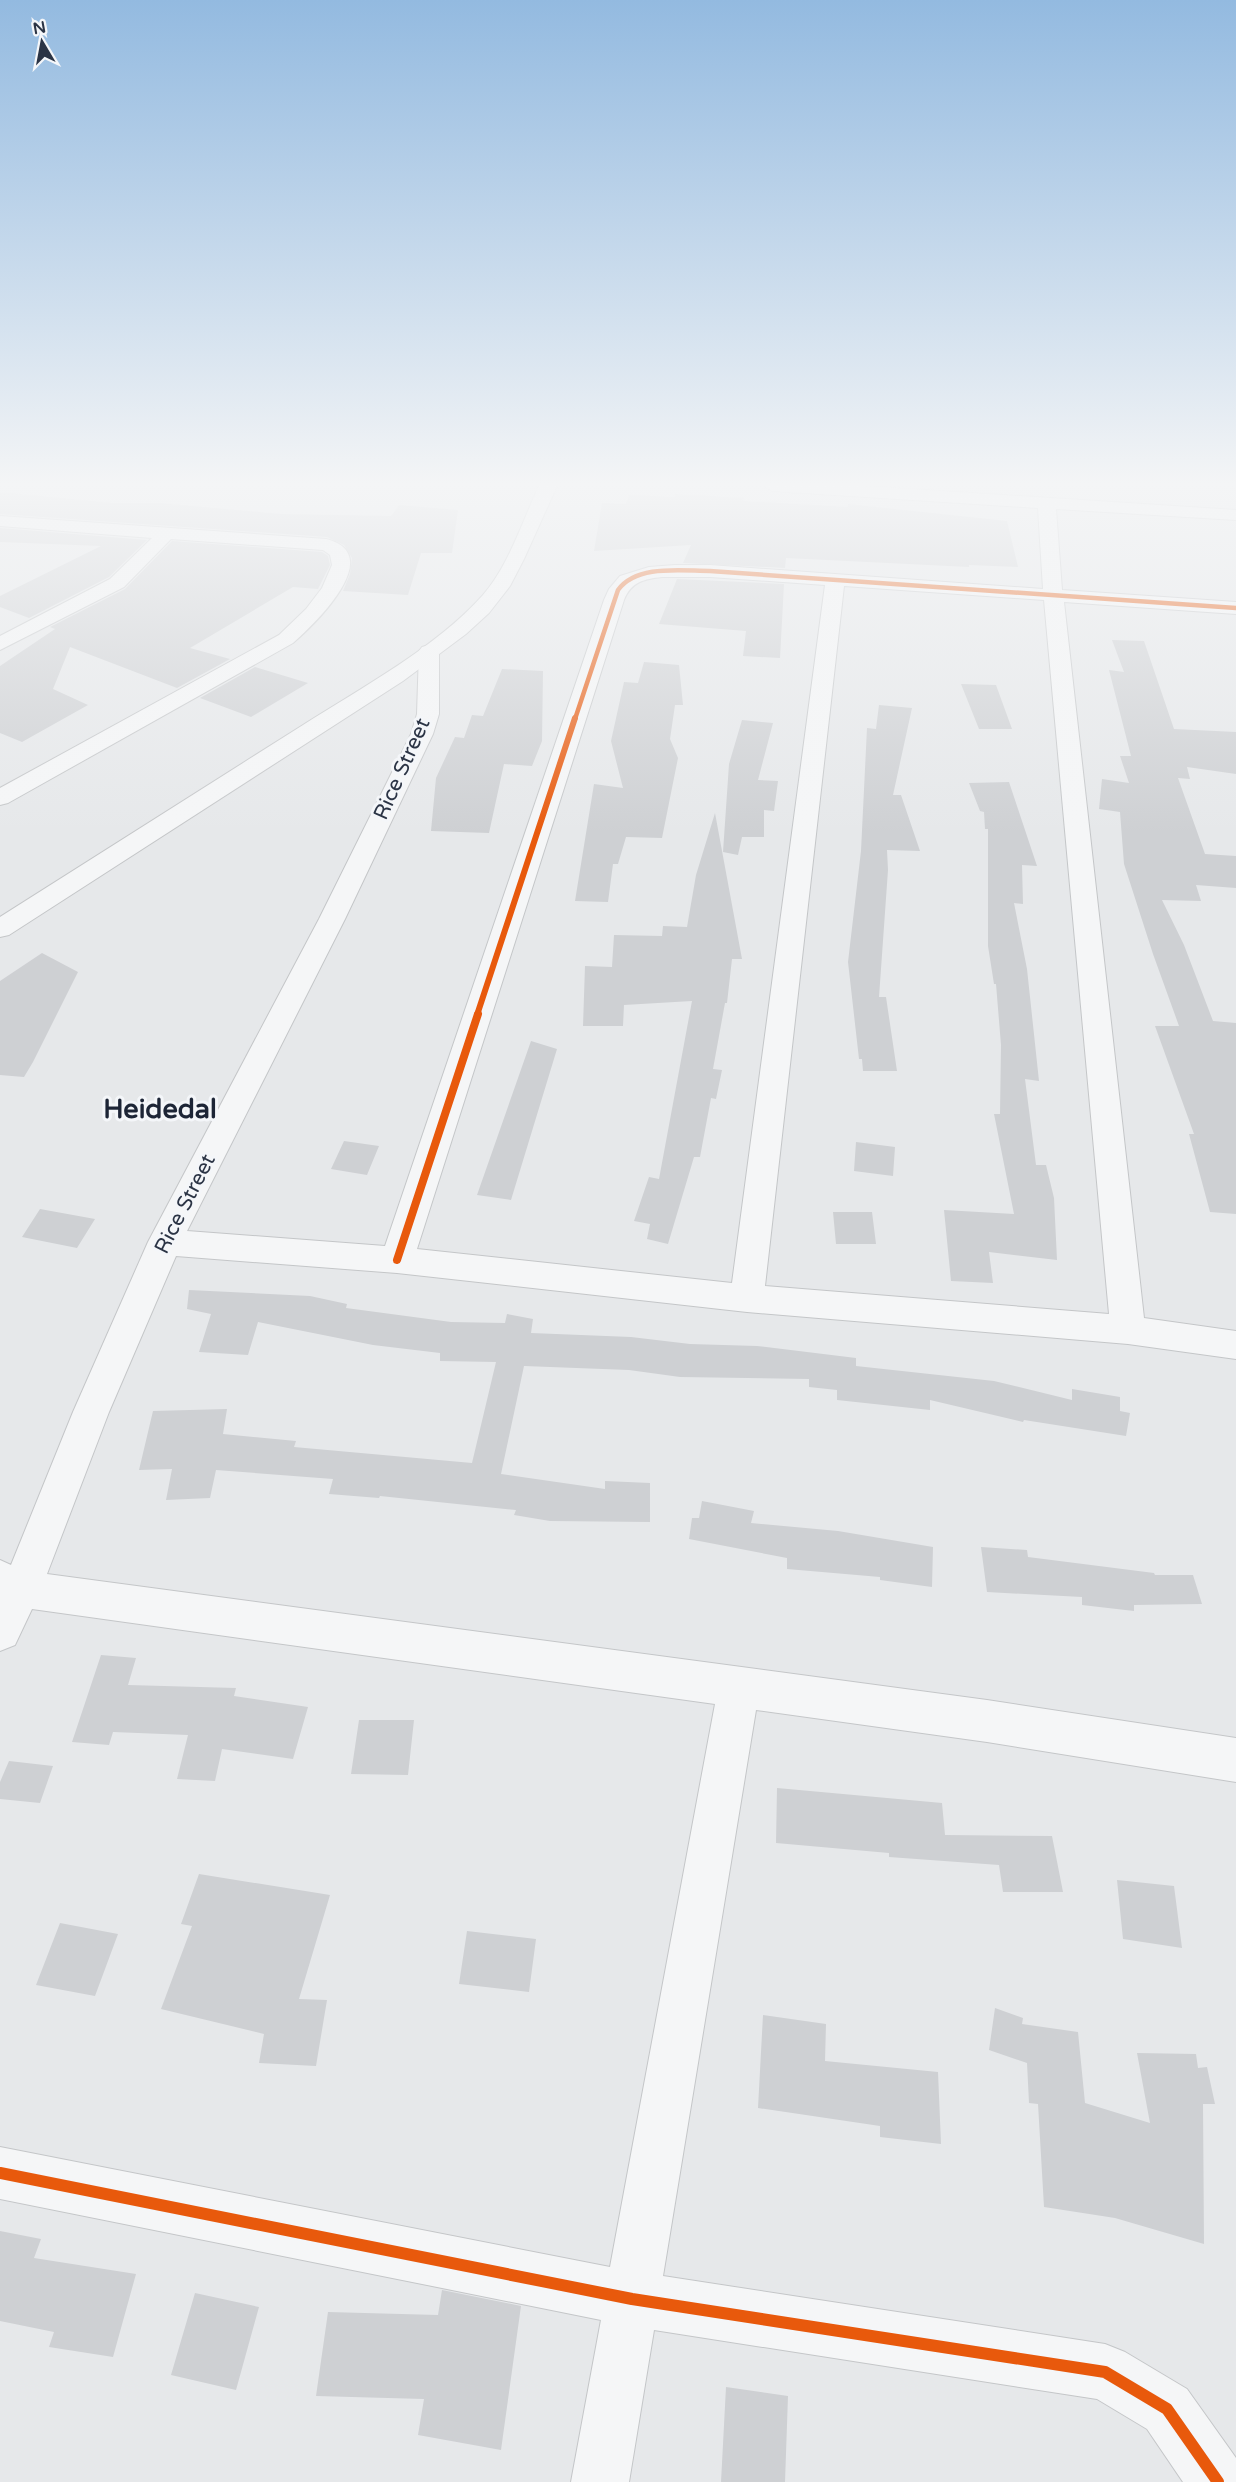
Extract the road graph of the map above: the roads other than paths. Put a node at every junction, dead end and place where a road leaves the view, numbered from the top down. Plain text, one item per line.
1 (81, 602) edge
2 (322, 602) edge
3 (487, 602) edge
4 (615, 602) edge
5 (832, 602) edge
6 (1054, 602) edge
7 (1149, 602) edge
8 (1236, 608) edge
9 (0, 644) edge
10 (429, 651) junction
11 (0, 798) edge
12 (0, 929) edge
13 (165, 1242) junction
14 (397, 1260) junction
15 (747, 1298) junction
16 (1128, 1330) junction
17 (1236, 1345) edge
18 (10, 1584) edge
19 (0, 1631) edge
20 (739, 1687) junction
21 (1236, 1760) edge
22 (0, 2174) edge
23 (632, 2300) junction
24 (600, 2482) edge
25 (1218, 2482) edge

1 - 9 street
2 - 11 street
3 - 10 street
4 - 14 street
5 - 15 street
6 - 16 street
7 - 8 street
10 - 12 street
10 - 13 street, Rice Street
13 - 14 street
13 - 18 street, Rice Street
14 - 15 street
15 - 16 street
16 - 17 street
18 - 19 street, Rice Street
18 - 20 street
20 - 21 street
20 - 23 street
22 - 23 street
23 - 24 street
23 - 25 street

